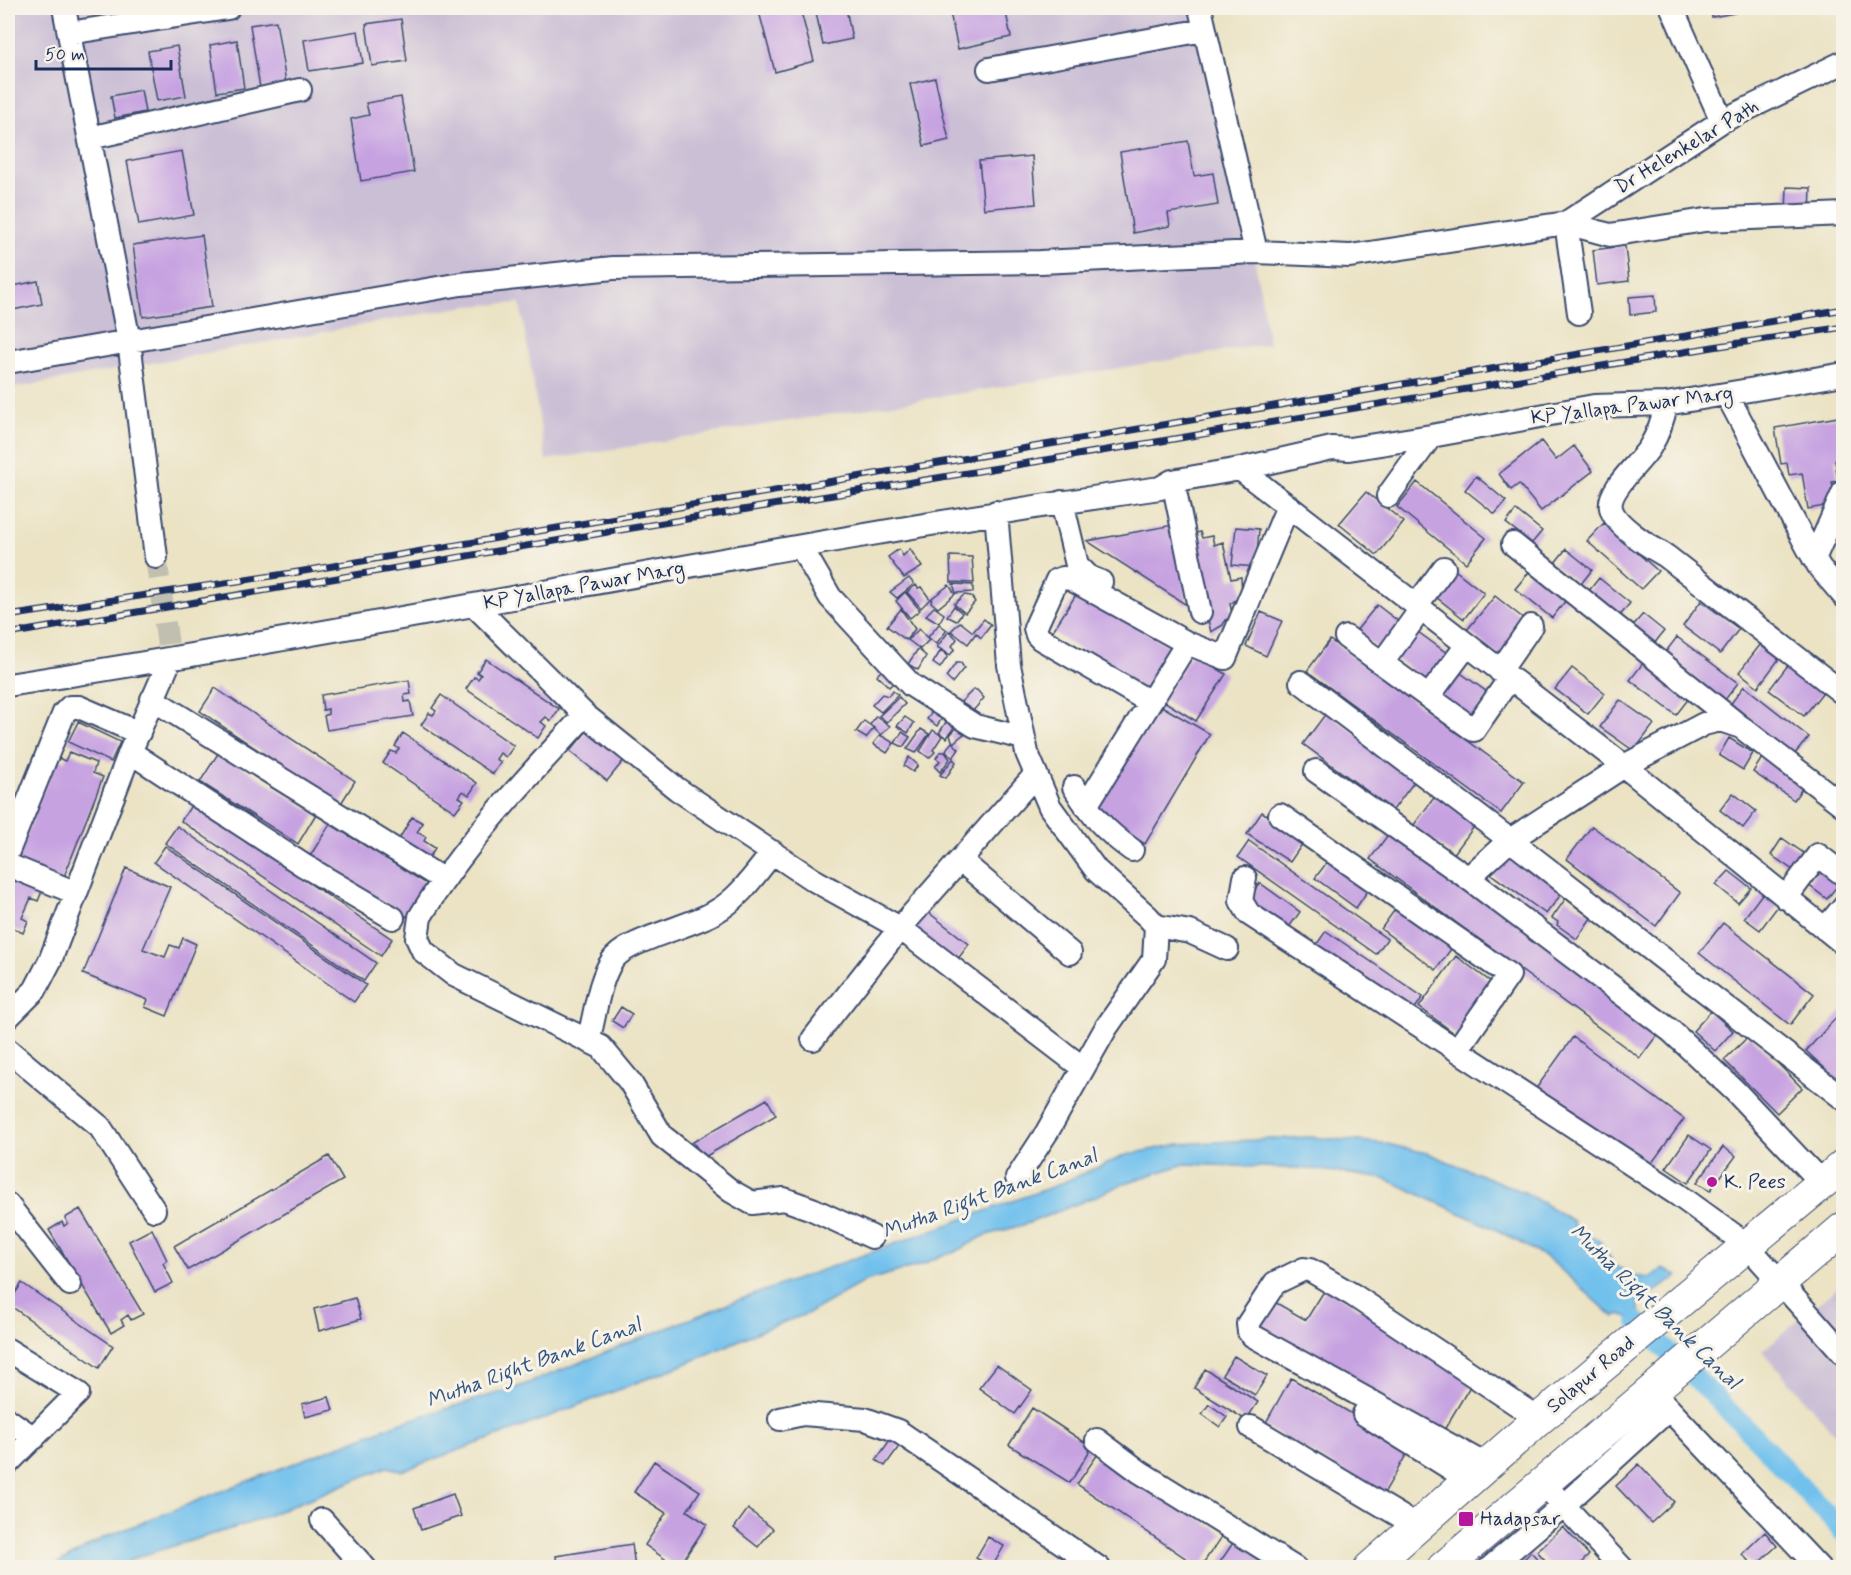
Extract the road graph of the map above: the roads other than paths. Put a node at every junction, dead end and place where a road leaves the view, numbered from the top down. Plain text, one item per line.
1 (64, 8) edge
2 (228, 8) edge
3 (1200, 8) edge
4 (1672, 8) edge
5 (1204, 30) junction
6 (69, 33) junction
7 (1844, 62) edge
8 (989, 69) dead end
9 (300, 90) dead end
10 (1722, 121) junction
11 (90, 138) junction
12 (1844, 214) edge
13 (1566, 223) junction
14 (1256, 252) junction
15 (1579, 313) dead end
16 (129, 341) junction
17 (8, 362) edge
18 (1844, 374) edge
19 (1727, 395) junction
20 (1666, 404) junction
21 (1431, 436) junction
22 (1245, 473) junction
23 (1168, 489) junction
24 (1844, 490) edge
25 (1388, 496) dead end
26 (1062, 502) junction
27 (1288, 506) junction
28 (996, 512) junction
29 (1513, 544) dead end
30 (801, 547) junction
31 (156, 557) tunnel mouth
32 (1814, 559) junction
33 (1444, 568) dead end
34 (1844, 596) edge
35 (474, 605) junction
36 (1418, 608) junction
37 (1200, 612) dead end
38 (1166, 614) dead end
39 (1531, 626) dead end
40 (1346, 636) dead end
41 (1187, 643) junction
42 (1467, 645) junction
43 (170, 660) junction
44 (1382, 663) junction
45 (1505, 675) junction
46 (1301, 682) dead end
47 (8, 685) edge
48 (1844, 694) edge
49 (1429, 696) junction
50 (152, 699) junction
51 (1150, 702) junction
52 (585, 716) junction
53 (1741, 727) junction
54 (1024, 738) junction
55 (134, 743) junction
56 (1624, 766) junction
57 (1316, 771) dead end
58 (1036, 774) junction
59 (1074, 787) dead end
60 (1086, 806) junction
61 (1844, 806) edge
62 (1280, 815) dead end
63 (1510, 840) junction
64 (8, 850) edge
65 (1132, 850) dead end
66 (773, 852) junction
67 (960, 860) junction
68 (8, 865) edge
69 (1844, 874) edge
70 (1245, 878) dead end
71 (1468, 878) junction
72 (444, 880) junction
73 (76, 893) junction
74 (1786, 898) junction
75 (1844, 906) edge
76 (393, 918) dead end
77 (1156, 926) junction
78 (900, 928) junction
79 (1825, 929) junction
80 (1844, 944) edge
81 (1227, 949) dead end
82 (1070, 953) dead end
83 (8, 1017) edge
84 (813, 1039) dead end
85 (588, 1041) junction
86 (8, 1050) edge
87 (1456, 1050) junction
88 (1083, 1068) junction
89 (1844, 1099) edge
90 (1832, 1173) edge
91 (1017, 1178) dead end
92 (8, 1205) edge
93 (154, 1210) dead end
94 (1844, 1228) edge
95 (872, 1238) dead end
96 (1746, 1244) junction
97 (1779, 1283) junction
98 (70, 1284) dead end
99 (8, 1350) edge
100 (1267, 1353) dead end
101 (1844, 1354) edge
102 (1664, 1392) junction
103 (780, 1419) dead end
104 (1539, 1419) junction
105 (8, 1420) edge
106 (1251, 1427) dead end
107 (33, 1438) junction
108 (1097, 1440) dead end
109 (8, 1463) edge
110 (1478, 1472) junction
111 (1543, 1483) junction
112 (1564, 1505) junction
113 (322, 1520) dead end
114 (1417, 1526) junction
115 (365, 1568) edge
116 (1099, 1568) edge
117 (1295, 1568) edge
118 (1370, 1568) edge
119 (1443, 1568) edge
120 (1490, 1568) edge
121 (1622, 1568) edge
122 (1819, 1568) edge

1 - 6 street
2 - 6 street
3 - 5 street
4 - 10 street
5 - 8 street
5 - 14 street
6 - 11 street
7 - 10 street, Dr Helenkelar Path
9 - 11 street
10 - 13 street, Dr Helenkelar Path
11 - 16 street
12 - 13 street
13 - 14 street
13 - 15 street
14 - 16 street
16 - 17 street
16 - 31 street
18 - 19 street, KP Yallapa Pawar Marg
19 - 20 street, KP Yallapa Pawar Marg
19 - 32 street
20 - 21 street, KP Yallapa Pawar Marg
20 - 48 street
21 - 22 street, KP Yallapa Pawar Marg
21 - 25 street
22 - 23 street, KP Yallapa Pawar Marg
22 - 27 street
23 - 26 street, KP Yallapa Pawar Marg
23 - 37 street
24 - 32 street
26 - 28 street, KP Yallapa Pawar Marg
26 - 38 street
27 - 36 street
27 - 41 street
28 - 30 street, KP Yallapa Pawar Marg
28 - 54 street
29 - 53 street
30 - 35 street, KP Yallapa Pawar Marg
30 - 54 street
32 - 34 street
33 - 36 street
35 - 43 street, KP Yallapa Pawar Marg
35 - 52 street
36 - 42 street
36 - 44 street
39 - 45 street
40 - 44 street
41 - 51 street
41 - 51 street
42 - 45 street
42 - 49 street
43 - 47 street, KP Yallapa Pawar Marg
43 - 50 street
44 - 49 street
45 - 49 street
45 - 56 street
46 - 63 street
50 - 55 street
50 - 72 street
51 - 60 street
52 - 66 street
52 - 72 street
53 - 56 street
53 - 61 street
54 - 58 street
55 - 64 street
55 - 73 street
55 - 76 street
56 - 63 street
56 - 74 street
57 - 71 street
58 - 67 street
58 - 77 street
59 - 60 street
60 - 65 street
62 - 87 street
63 - 71 street
63 - 89 street
66 - 78 street
66 - 85 street
67 - 78 street
67 - 82 street
68 - 73 street
69 - 74 street
70 - 87 street
71 - 90 street
72 - 85 street
73 - 83 street
74 - 79 street
75 - 79 street
77 - 81 street
77 - 88 street
78 - 84 street
78 - 88 street
79 - 80 street
85 - 95 street
86 - 93 street
87 - 96 street
88 - 91 street
90 - 96 highway, Solapur Road
92 - 98 street
94 - 97 highway
96 - 97 street
96 - 104 highway, Solapur Road
97 - 101 street
97 - 102 highway
99 - 107 street
100 - 110 street
102 - 111 highway
102 - 112 street
102 - 122 street
103 - 116 street
104 - 110 highway, Solapur Road
104 - 110 street
105 - 107 street
106 - 114 street
107 - 109 street
108 - 117 street
110 - 114 highway, Solapur Road
111 - 112 street
111 - 119 highway
112 - 120 street
112 - 121 street
113 - 115 street
114 - 118 highway, Solapur Road

